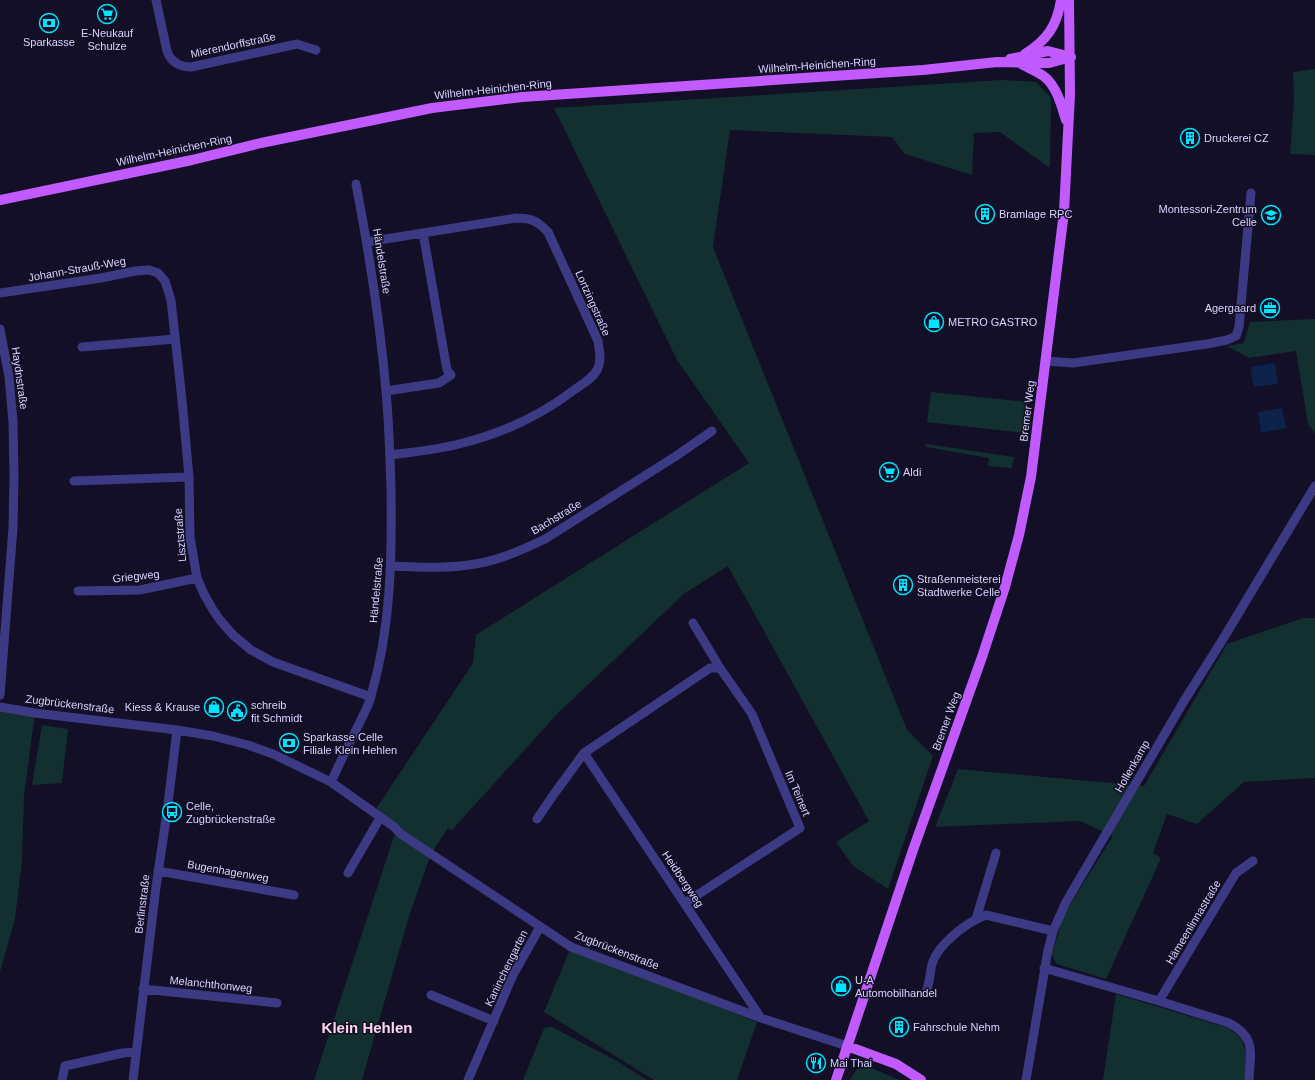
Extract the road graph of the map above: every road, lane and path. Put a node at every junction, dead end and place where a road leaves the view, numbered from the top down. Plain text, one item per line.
1 (156, 0) edge
2 (1061, 0) edge
3 (1069, 0) edge
4 (316, 50) dead end
5 (1070, 57) junction
6 (1021, 59) junction
7 (1069, 130) junction
8 (356, 184) dead end
9 (1251, 193) dead end
10 (0, 200) edge
11 (423, 233) junction
12 (367, 242) junction
13 (158, 273) joint
14 (0, 293) edge
15 (0, 329) edge
16 (175, 339) junction
17 (82, 347) dead end
18 (2, 354) edge
19 (1045, 361) junction
20 (386, 390) junction
21 (712, 431) dead end
22 (390, 455) junction
23 (188, 477) junction
24 (74, 481) dead end
25 (1315, 486) edge
26 (391, 566) junction
27 (197, 578) junction
28 (78, 591) dead end
29 (693, 623) dead end
30 (720, 668) junction
31 (0, 695) edge
32 (371, 698) junction
33 (0, 707) edge
34 (177, 730) junction
35 (584, 752) junction
36 (331, 782) junction
37 (380, 818) junction
38 (537, 819) dead end
39 (996, 853) dead end
40 (1253, 861) dead end
41 (158, 871) junction
42 (348, 873) dead end
43 (294, 895) dead end
44 (685, 903) junction
45 (976, 919) junction
46 (540, 926) junction
47 (1053, 932) junction
48 (1044, 968) junction
49 (143, 989) junction
50 (927, 989) dead end
51 (431, 995) dead end
52 (1159, 1001) junction
53 (277, 1003) dead end
54 (761, 1018) junction
55 (494, 1021) junction
56 (847, 1046) junction
57 (136, 1052) junction
58 (62, 1080) edge
59 (133, 1080) edge
60 (468, 1080) edge
61 (836, 1080) edge
62 (921, 1080) edge
63 (1026, 1080) edge
64 (1249, 1080) edge

1 - 4 street, Mierendorffstraße
2 - 6 main road
3 - 5 main road, Bremer Weg
5 - 6 main road, Wilhelm-Heinichen-Ring
5 - 7 main road, Bremer Weg
6 - 7 main road
6 - 10 main road, Wilhelm-Heinichen-Ring
7 - 19 main road, Bremer Weg
8 - 12 street, Händelstraße
9 - 19 street
11 - 12 street, Lortzingstraße
11 - 20 street
11 - 22 street, Lortzingstraße
12 - 20 street, Händelstraße
13 - 14 street, Johann-Strauß-Weg
13 - 16 street, Lisztstraße
15 - 18 street, Haydnstraße
16 - 17 street
16 - 23 street, Lisztstraße
18 - 31 street, Haydnstraße
19 - 56 main road, Bremer Weg
20 - 22 street, Händelstraße
21 - 26 street, Bachstraße
22 - 26 street, Händelstraße
23 - 24 street
23 - 27 street, Lisztstraße
25 - 47 street, Hollenkamp
26 - 32 street, Händelstraße
27 - 28 street, Griegweg
27 - 32 street, Lisztstraße
29 - 30 street, Im Teinert
30 - 35 street
30 - 44 street, Im Teinert
32 - 36 street, Händelstraße
33 - 34 street, Zugbrückenstraße
34 - 36 street, Zugbrückenstraße
34 - 41 street, Berlinstraße
35 - 38 street
35 - 44 street, Heidbergweg
36 - 37 street, Zugbrückenstraße
37 - 42 street
37 - 46 street, Zugbrückenstraße
39 - 45 street
40 - 52 street, Hämeenlinnastraße
41 - 43 street, Bugenhagenweg
41 - 49 street, Berlinstraße
44 - 54 street, Heidbergweg
45 - 47 street
45 - 50 street
46 - 54 street, Zugbrückenstraße
46 - 55 street, Kaninchengarten
47 - 48 street, Hollenkamp
48 - 52 street
48 - 63 street, Hollenkamp
49 - 53 street, Melanchthonweg
49 - 57 street, Berlinstraße
51 - 55 street, Kaninchengarten
52 - 64 street
54 - 56 street, Zugbrückenstraße
55 - 60 street, Kaninchengarten
56 - 61 main road, Bremer Weg
56 - 62 main road
57 - 58 street
57 - 59 street, Berlinstraße

